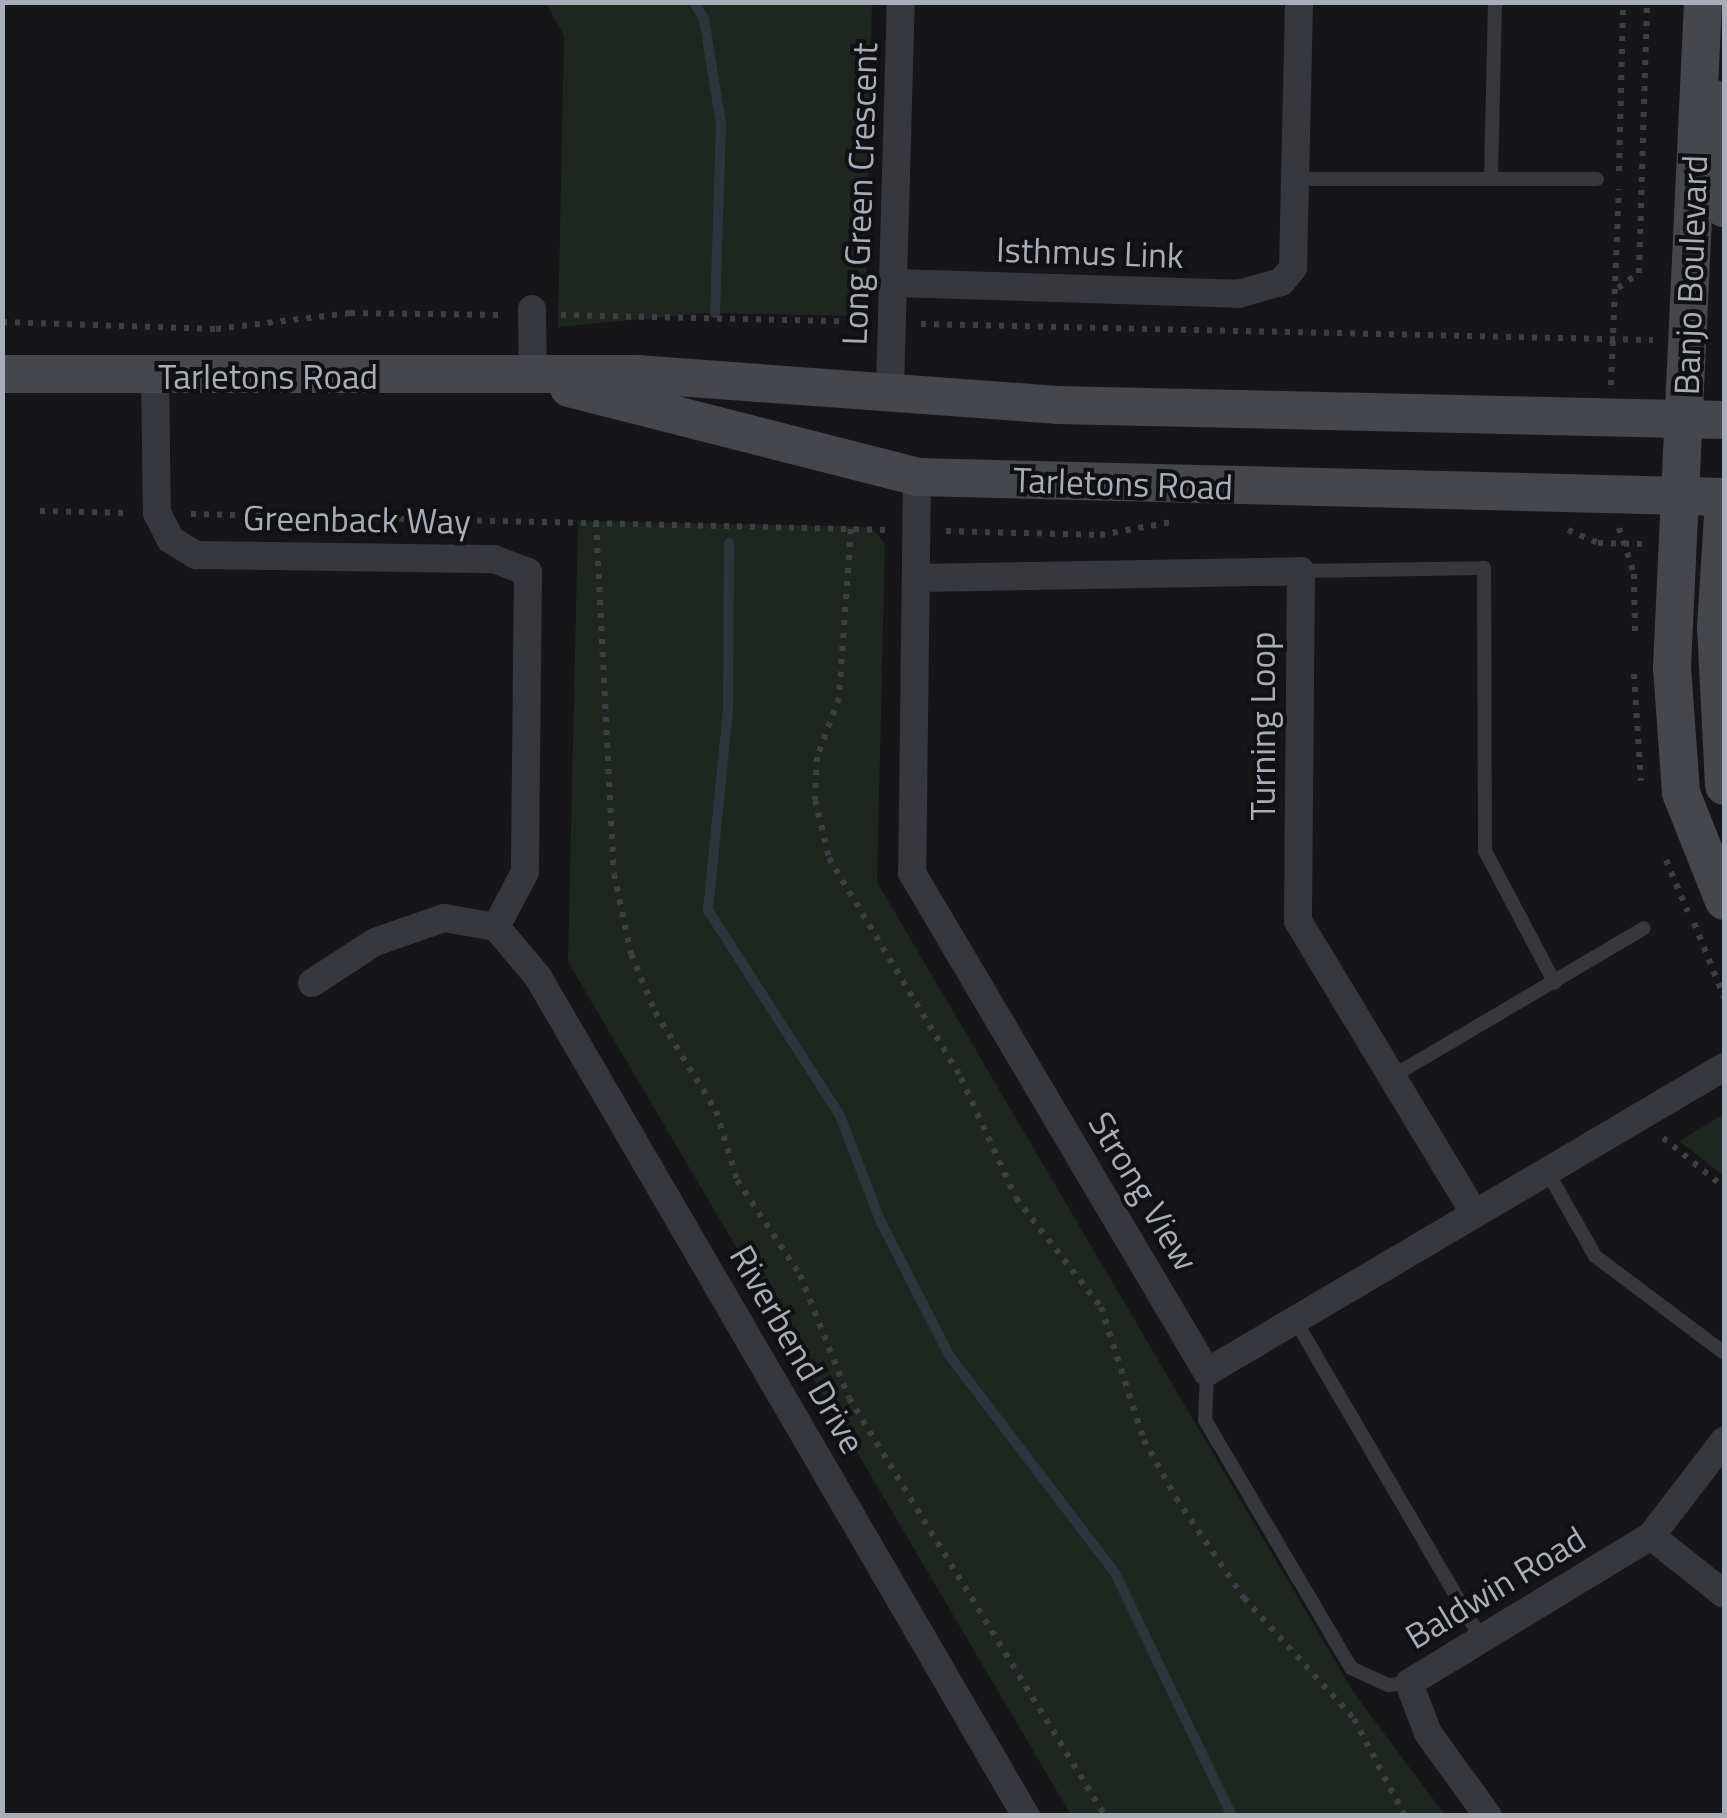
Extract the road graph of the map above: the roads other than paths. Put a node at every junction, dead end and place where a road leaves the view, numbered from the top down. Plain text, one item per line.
1 (902, 2) edge
2 (1299, 2) edge
3 (1495, 2) edge
4 (1703, 2) edge
5 (1713, 41) edge
6 (1491, 178) junction
7 (1293, 179) junction
8 (1596, 180) dead end
9 (1724, 208) edge
10 (896, 283) junction
11 (532, 308) dead end
12 (2, 374) edge
13 (155, 376) junction
14 (533, 378) junction
15 (890, 388) junction
16 (1724, 420) edge
17 (1685, 435) junction
18 (917, 476) junction
19 (1681, 496) junction
20 (1724, 499) edge
21 (1301, 571) junction
22 (919, 578) junction
23 (1724, 786) edge
24 (1724, 900) edge
25 (496, 928) junction
26 (1644, 928) dead end
27 (312, 982) dead end
28 (1555, 983) junction
29 (1724, 1066) edge
30 (1392, 1076) junction
31 (1548, 1171) junction
32 (1475, 1214) junction
33 (1295, 1320) junction
34 (1724, 1353) edge
35 (1207, 1372) junction
36 (1724, 1441) edge
37 (1651, 1536) junction
38 (1724, 1594) edge
39 (1481, 1638) junction
40 (1409, 1683) junction
41 (1026, 1816) edge
42 (1488, 1816) edge

1 - 10 street, Long Green Crescent
2 - 7 street
3 - 6 lane
4 - 5 street, Banjo Boulevard
5 - 9 street, Banjo Boulevard
5 - 17 street, Banjo Boulevard
6 - 7 lane
6 - 8 lane
7 - 10 street, Isthmus Link
10 - 15 street, Long Green Crescent
11 - 14 street
12 - 13 street, Tarletons Road
13 - 14 street, Tarletons Road
13 - 25 street, Greenback Way
14 - 15 street, Tarletons Road
14 - 18 street, Tarletons Road
15 - 17 street, Tarletons Road
16 - 17 street, Tarletons Road
17 - 19 street, Banjo Boulevard
18 - 19 street, Tarletons Road
18 - 22 street, Strong View
19 - 20 street, Tarletons Road
19 - 24 street, Banjo Boulevard
20 - 23 street
21 - 22 street
21 - 28 lane
21 - 30 street, Turning Loop
22 - 35 street, Strong View
25 - 27 street
25 - 41 street, Riverbend Drive
26 - 28 lane
28 - 30 lane
29 - 31 street
30 - 32 street, Turning Loop
31 - 32 street
31 - 34 lane
32 - 33 street
33 - 35 street
33 - 39 lane
35 - 40 lane
36 - 37 street, Baldwin Road
37 - 38 street
37 - 39 street, Baldwin Road
39 - 40 street, Baldwin Road
40 - 42 street, Baldwin Road

